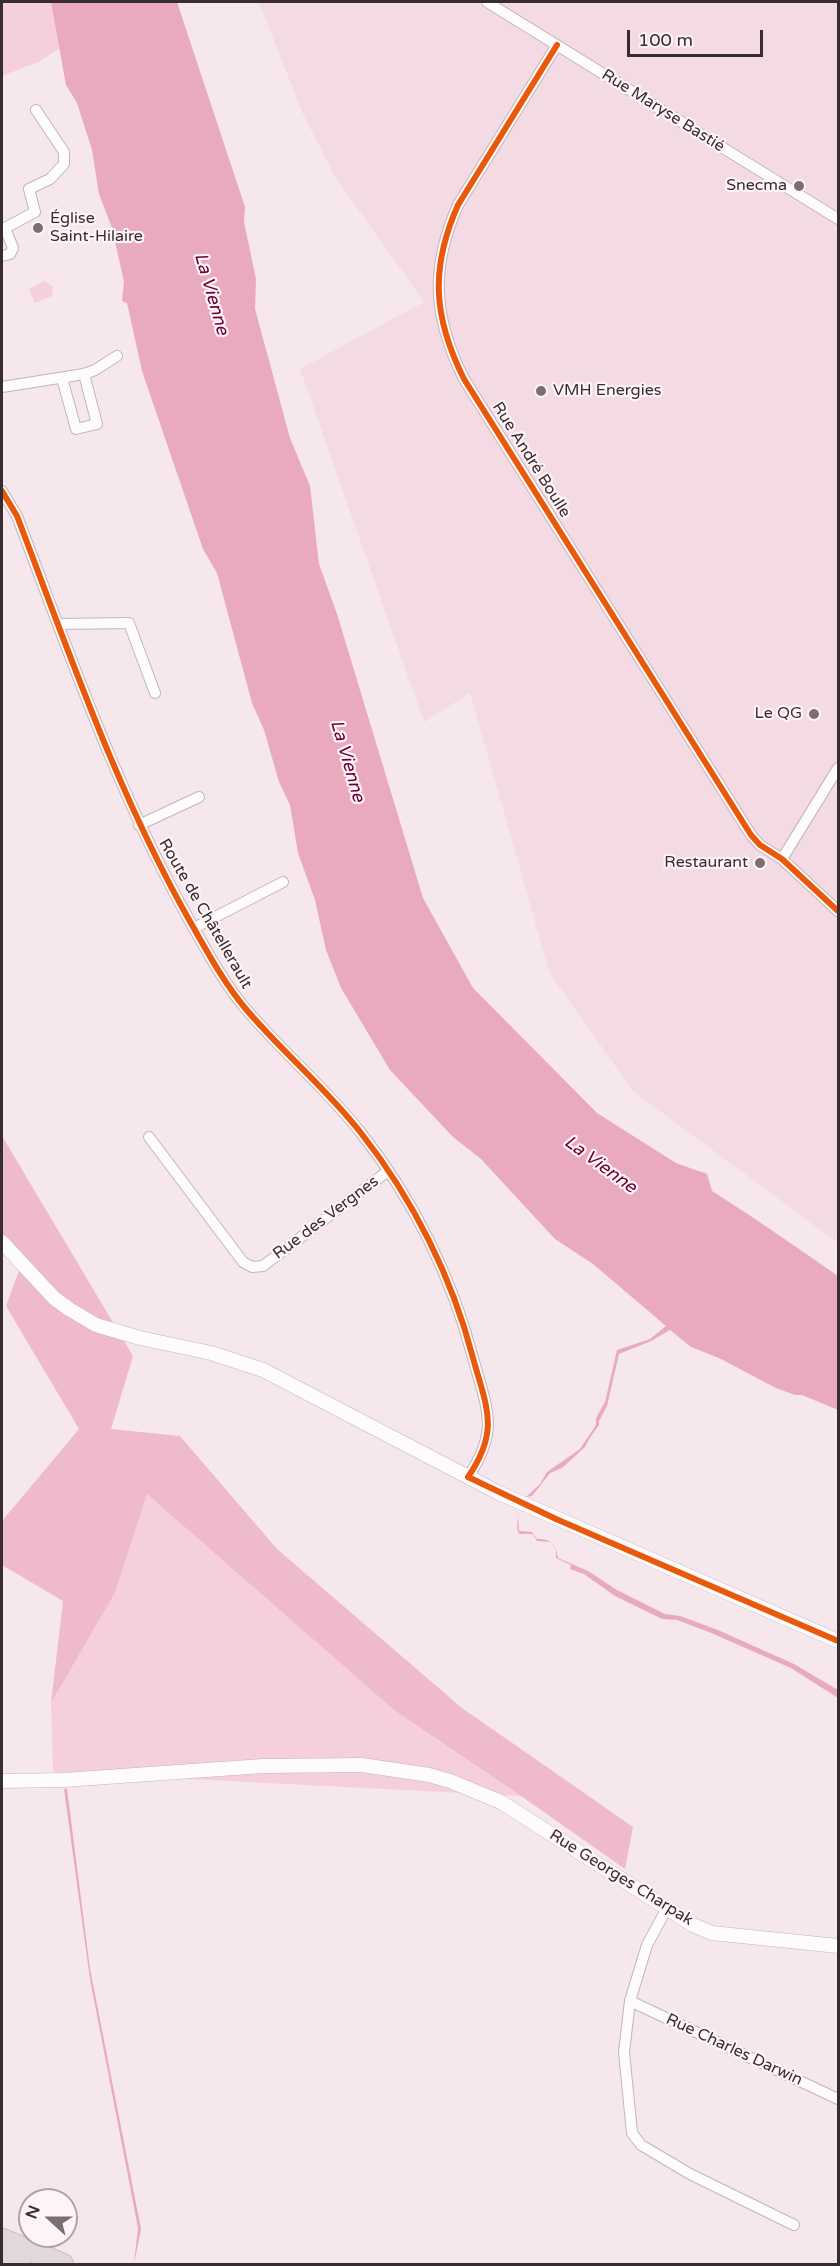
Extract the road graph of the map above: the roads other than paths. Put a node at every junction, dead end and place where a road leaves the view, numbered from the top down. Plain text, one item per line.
1 (487, 2) edge
2 (557, 45) junction
3 (36, 110) dead end
4 (838, 219) edge
5 (3, 228) edge
6 (2, 256) edge
7 (117, 356) dead end
8 (84, 374) junction
9 (62, 378) junction
10 (2, 387) edge
11 (2, 491) edge
12 (58, 624) junction
13 (155, 693) dead end
14 (838, 768) edge
15 (199, 797) dead end
16 (139, 825) junction
17 (782, 859) junction
18 (283, 882) dead end
19 (838, 912) edge
20 (194, 928) junction
21 (149, 1137) dead end
22 (388, 1171) junction
23 (2, 1242) edge
24 (468, 1478) junction
25 (838, 1641) edge
26 (2, 1781) edge
27 (667, 1908) junction
28 (838, 1946) edge
29 (630, 2001) junction
30 (838, 2099) edge
31 (794, 2225) dead end
32 (2, 2239) edge
33 (2, 2257) edge
34 (20, 2265) edge
35 (63, 2265) edge

1 - 2 street, Rue Maryse Bastié
2 - 4 street, Rue Maryse Bastié
2 - 17 street, Rue André Boulle
3 - 5 street
5 - 6 street
7 - 8 street
8 - 9 street
8 - 9 street
9 - 10 street
11 - 12 street, Route de Châtellerault
12 - 13 street
12 - 16 street, Route de Châtellerault
14 - 17 street
15 - 16 street
16 - 20 street, Route de Châtellerault
17 - 19 street, Rue André Boulle
18 - 20 street
20 - 22 street, Route de Châtellerault
21 - 22 street, Rue des Vergnes
22 - 24 street, Route de Châtellerault
23 - 24 street
24 - 25 street
26 - 27 street, Rue Georges Charpak
27 - 28 street, Rue Georges Charpak
27 - 29 street
29 - 30 street, Rue Charles Darwin
29 - 31 street
32 - 35 highway
33 - 34 highway

